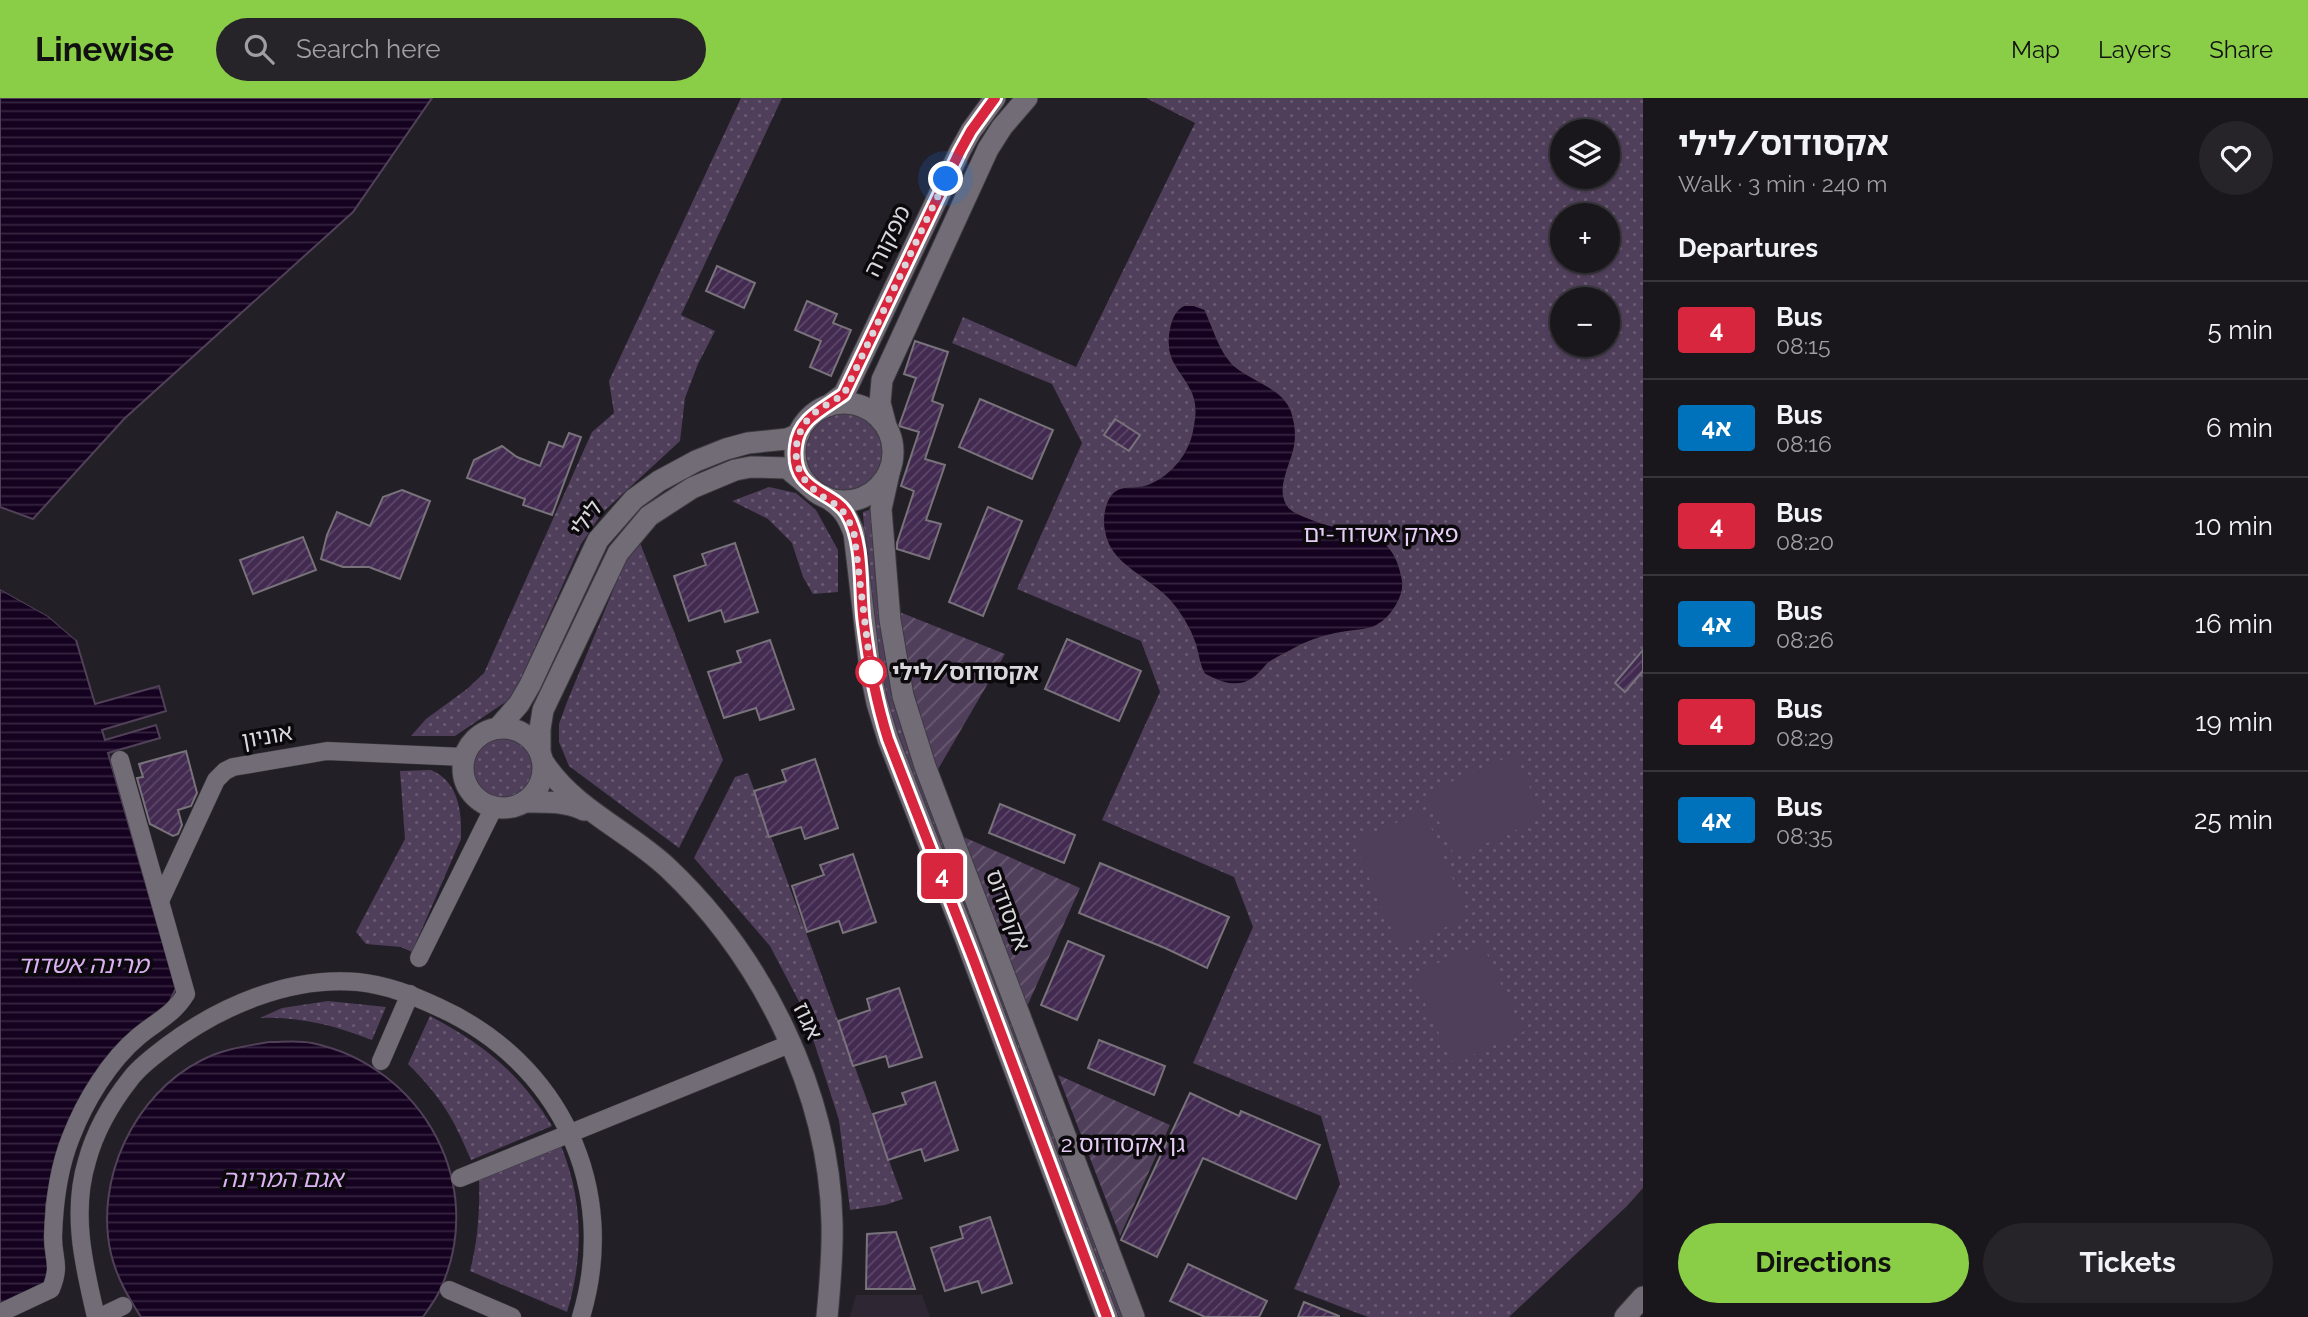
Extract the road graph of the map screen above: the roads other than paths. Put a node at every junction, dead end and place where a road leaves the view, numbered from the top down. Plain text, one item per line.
1 (995, 98) edge
2 (1027, 98) edge
3 (828, 406) junction
4 (886, 426) junction
5 (799, 433) junction
6 (890, 469) junction
7 (816, 491) junction
8 (498, 728) junction
9 (542, 756) junction
10 (464, 757) junction
11 (120, 761) dead end
12 (524, 802) junction
13 (494, 807) junction
14 (596, 815) junction
15 (160, 901) junction
16 (419, 958) dead end
17 (410, 994) junction
18 (792, 1043) junction
19 (381, 1061) dead end
20 (568, 1134) junction
21 (460, 1178) dead end
22 (449, 1290) dead end
23 (1643, 1297) edge
24 (123, 1306) dead end
25 (0, 1313) edge
26 (98, 1317) edge
27 (512, 1317) edge
28 (581, 1317) edge
29 (827, 1317) edge
30 (1107, 1317) edge
31 (1134, 1317) edge
32 (1625, 1317) edge

1 - 3 street, מפקורה
2 - 4 street
3 - 4 street
3 - 5 street
4 - 6 street
5 - 7 street
5 - 8 street, לילי
6 - 7 street
6 - 31 street, אקסודוס
7 - 9 street, לילי
7 - 30 street
8 - 9 street
8 - 10 street
9 - 12 street
9 - 14 street, אגוז
10 - 13 street
10 - 15 street, אוניון
11 - 15 street
12 - 13 street
12 - 14 street, אגוז
13 - 16 street
14 - 18 street, אגוז
15 - 25 street
17 - 19 street
17 - 20 street
17 - 26 street
18 - 20 street
18 - 29 street, אגוז
20 - 21 street
20 - 28 street
22 - 27 street
23 - 32 street
24 - 26 street

